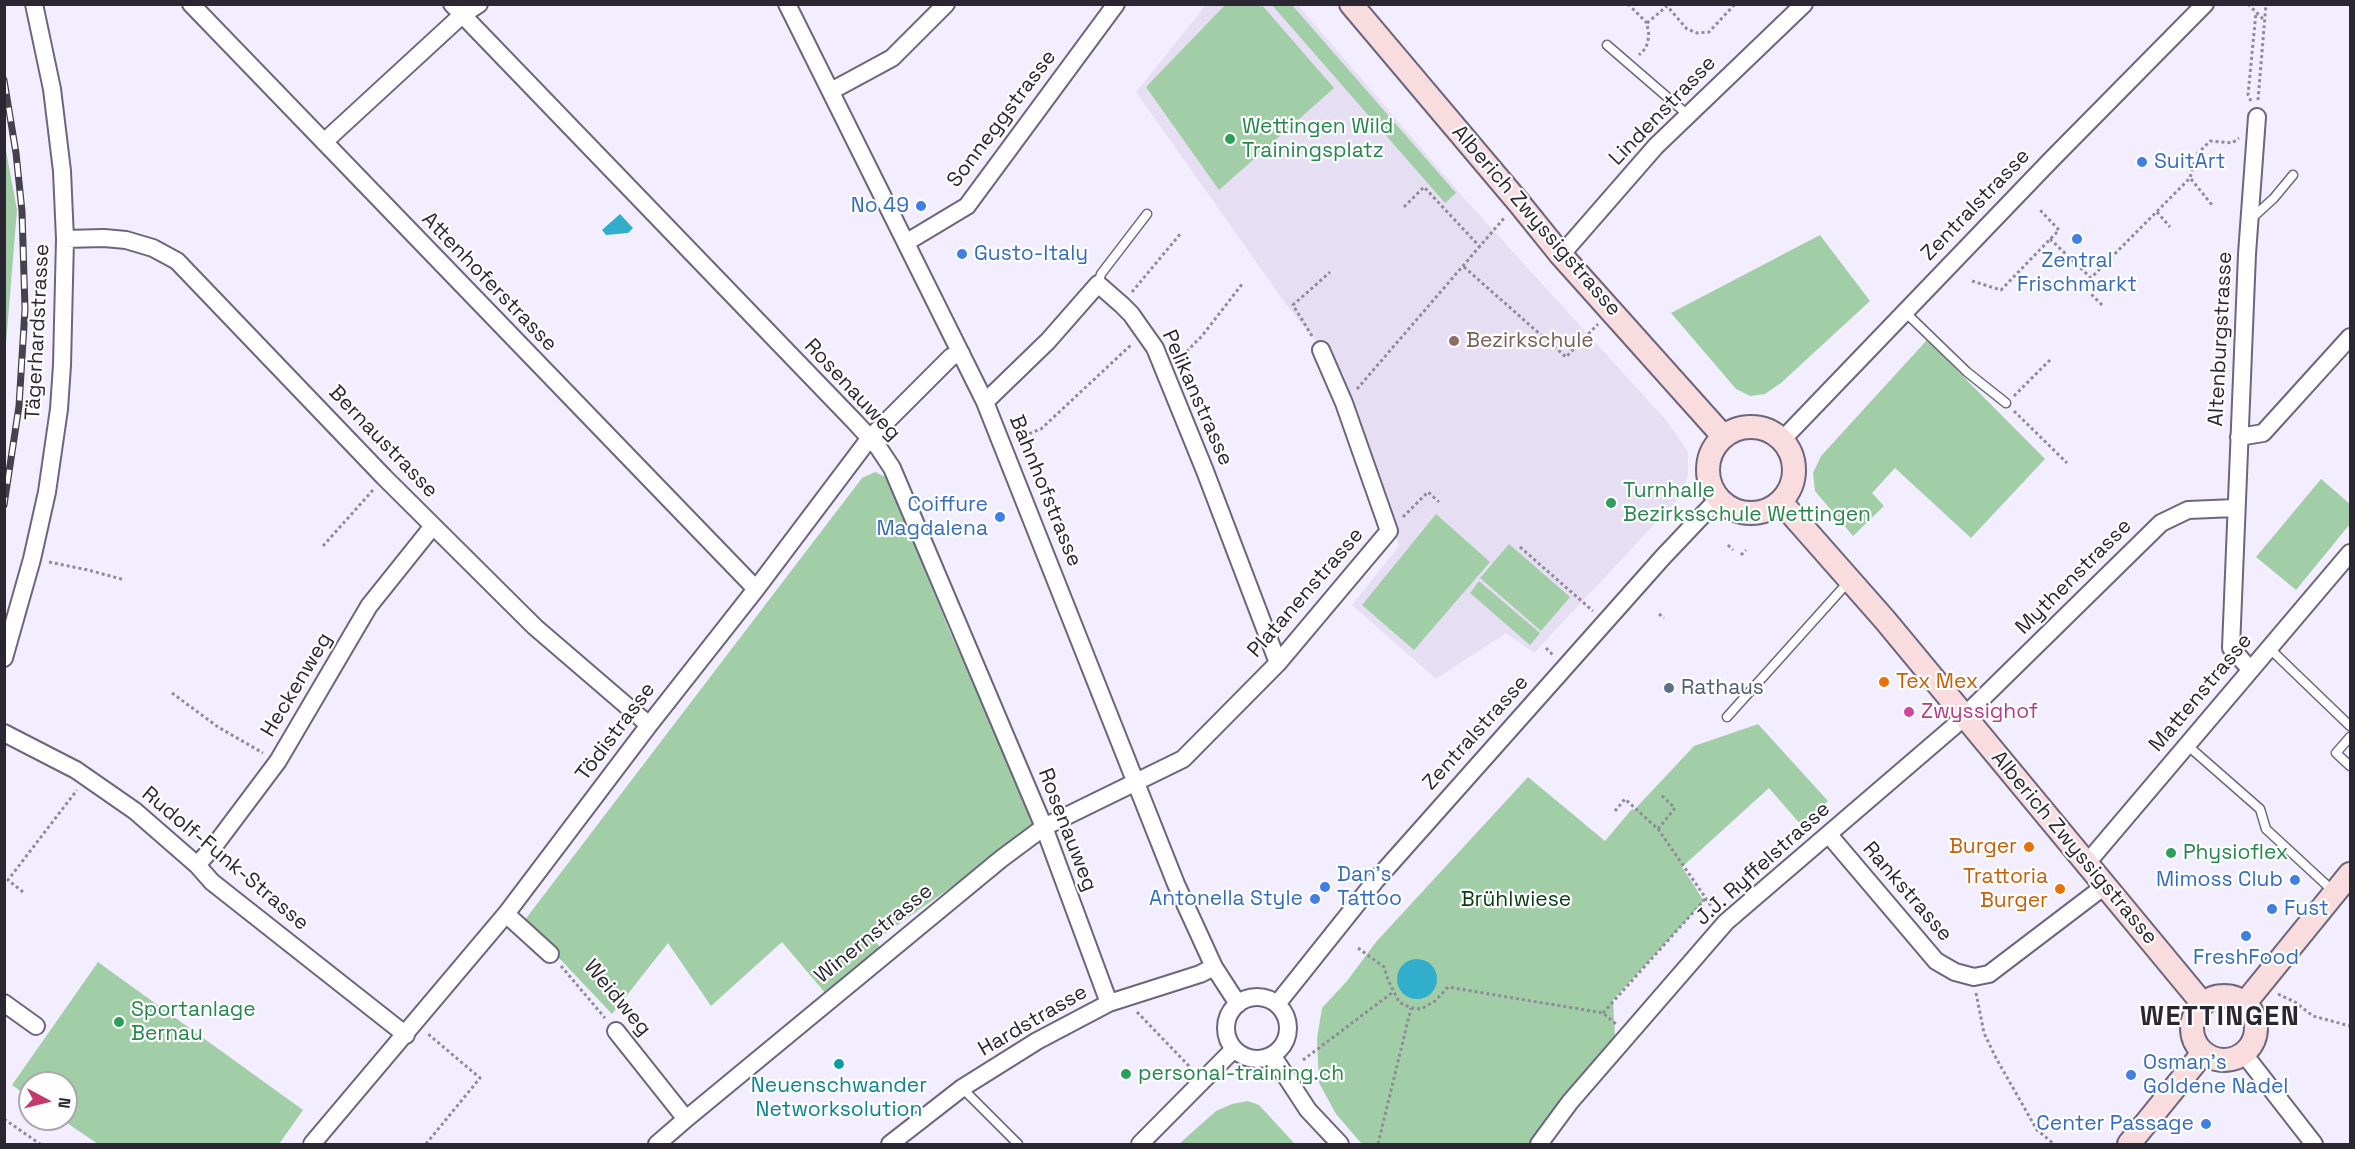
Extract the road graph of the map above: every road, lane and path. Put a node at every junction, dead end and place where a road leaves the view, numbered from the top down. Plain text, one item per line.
1 (34, 4) edge
2 (190, 4) edge
3 (479, 4) edge
4 (787, 4) edge
5 (946, 4) edge
6 (1116, 4) edge
7 (1351, 4) edge
8 (1628, 4) edge
9 (1736, 4) edge
10 (1804, 4) edge
11 (2205, 4) edge
12 (2248, 4) edge
13 (2266, 4) edge
14 (457, 10) edge
15 (2256, 12) junction
16 (2265, 21) junction
17 (1647, 23) junction
18 (1606, 45) dead end
19 (1630, 64) junction
20 (831, 91) junction
21 (1688, 115) junction
22 (2257, 117) junction
23 (2241, 137) dead end
24 (324, 142) junction
25 (2293, 175) dead end
26 (2190, 178) junction
27 (2212, 205) dead end
28 (1404, 207) dead end
29 (2039, 210) dead end
30 (1509, 212) dead end
31 (2157, 212) junction
32 (1147, 214) dead end
33 (2249, 221) junction
34 (2170, 227) dead end
35 (1181, 233) dead end
36 (65, 239) junction
37 (2050, 239) junction
38 (907, 242) junction
39 (1481, 248) junction
40 (1561, 255) junction
41 (1464, 267) junction
42 (1330, 272) dead end
43 (2091, 278) junction
44 (1972, 280) dead end
45 (1243, 283) dead end
46 (1098, 284) junction
47 (1122, 305) junction
48 (2102, 305) dead end
49 (1905, 312) junction
50 (1145, 334) junction
51 (2350, 337) edge
52 (1583, 340) dead end
53 (1321, 350) joint
54 (962, 353) junction
55 (2051, 359) dead end
56 (1164, 370) junction
57 (986, 402) junction
58 (1344, 403) junction
59 (2006, 404) junction
60 (1723, 436) junction
61 (2239, 437) junction
62 (869, 439) junction
63 (1015, 439) dead end
64 (1782, 440) junction
65 (2067, 463) dead end
66 (384, 477) junction
67 (1718, 499) junction
68 (1781, 501) junction
69 (1439, 502) dead end
70 (2235, 508) junction
71 (434, 526) junction
72 (1389, 531) junction
73 (1728, 545) dead end
74 (323, 546) dead end
75 (1520, 546) dead end
76 (1733, 550) dead end
77 (1746, 550) dead end
78 (2350, 553) edge
79 (1741, 555) dead end
80 (32, 559) junction
81 (1850, 579) junction
82 (124, 580) dead end
83 (756, 589) junction
84 (1659, 614) dead end
85 (1664, 618) dead end
86 (1606, 622) junction
87 (2269, 648) junction
88 (4, 658) edge
89 (1278, 663) junction
90 (2250, 669) junction
91 (172, 693) dead end
92 (1727, 717) dead end
93 (1964, 717) junction
94 (649, 725) junction
95 (2350, 726) edge
96 (4, 733) edge
97 (2350, 737) edge
98 (2186, 745) junction
99 (278, 761) junction
100 (2348, 764) edge
101 (86, 776) junction
102 (1136, 782) junction
103 (1660, 794) dead end
104 (1615, 811) dead end
105 (1044, 827) junction
106 (1658, 829) junction
107 (1828, 835) junction
108 (2087, 863) junction
109 (197, 865) junction
110 (2350, 874) edge
111 (2106, 885) junction
112 (22, 892) dead end
113 (2336, 893) junction
114 (1706, 898) junction
115 (506, 914) junction
116 (1726, 922) junction
117 (1358, 948) dead end
118 (550, 954) joint
119 (1214, 967) junction
120 (1982, 975) junction
121 (1394, 992) junction
122 (2278, 994) dead end
123 (4, 1003) edge
124 (1109, 1003) junction
125 (2245, 1003) junction
126 (1238, 1004) junction
127 (1278, 1004) junction
128 (2203, 1004) junction
129 (1131, 1006) dead end
130 (1411, 1008) junction
131 (1603, 1013) junction
132 (36, 1026) dead end
133 (2350, 1026) edge
134 (616, 1030) joint
135 (425, 1031) dead end
136 (406, 1035) junction
137 (1628, 1035) junction
138 (1234, 1049) junction
139 (2203, 1053) junction
140 (2244, 1054) junction
141 (1272, 1055) junction
142 (1302, 1060) dead end
143 (1189, 1066) dead end
144 (962, 1088) junction
145 (4, 1119) edge
146 (686, 1119) junction
147 (40, 1144) edge
148 (312, 1144) edge
149 (426, 1144) edge
150 (657, 1144) edge
151 (890, 1144) edge
152 (1018, 1144) edge
153 (1140, 1144) edge
154 (1340, 1144) edge
155 (1378, 1144) edge
156 (1539, 1144) edge
157 (2054, 1144) edge
158 (2129, 1144) edge
159 (2314, 1144) edge

1 - 36 street, Tägerhardstrasse
2 - 24 street, Attenhoferstrasse
3 - 14 street
4 - 20 street, Bahnhofstrasse
5 - 20 street
6 - 38 street, Sonneggstrasse
7 - 40 street, Alberich Zwyssigstrasse
8 - 17 path
9 - 17 path
10 - 21 street, Lindenstrasse
11 - 49 street, Zentralstrasse
12 - 15 path
13 - 16 path
14 - 24 street
14 - 62 street, Rosenauweg
15 - 16 path
15 - 22 path
16 - 22 path
17 - 19 path
18 - 19 lane
19 - 21 lane
20 - 38 street, Bahnhofstrasse
21 - 40 street, Lindenstrasse
22 - 33 street, Altenburgstrasse
23 - 26 path
24 - 83 street, Attenhoferstrasse
25 - 33 lane
26 - 27 path
26 - 31 path
28 - 39 path
29 - 37 path
30 - 39 path
31 - 34 path
31 - 43 path
32 - 46 lane
33 - 61 street, Altenburgstrasse
35 - 47 path
36 - 66 street, Bernaustrasse
36 - 80 street, Tägerhardstrasse
37 - 43 path
37 - 44 path
38 - 54 street, Bahnhofstrasse
39 - 41 path
40 - 60 street, Alberich Zwyssigstrasse
41 - 52 path
41 - 58 path
42 - 53 path
43 - 48 path
45 - 56 path
46 - 47 street, Pelikanstrasse
46 - 57 street
47 - 50 street, Pelikanstrasse
49 - 59 lane
49 - 64 street, Zentralstrasse
50 - 56 street, Pelikanstrasse
50 - 63 path
51 - 61 street
53 - 58 street, Platanenstrasse
54 - 57 street, Bahnhofstrasse
54 - 62 street, Tödistrasse
55 - 59 path
56 - 89 street, Pelikanstrasse
57 - 102 street, Bahnhofstrasse
58 - 72 street, Platanenstrasse
59 - 65 path
60 - 64 street
60 - 67 street
61 - 70 street, Altenburgstrasse
62 - 83 street, Tödistrasse
62 - 105 street, Rosenauweg
64 - 68 street
66 - 71 street, Bernaustrasse
66 - 74 path
67 - 68 street
67 - 86 street, Zentralstrasse
68 - 81 street, Alberich Zwyssigstrasse
69 - 72 path
70 - 90 street, Altenburgstrasse
70 - 93 street, Mythenstrasse
71 - 94 street, Bernaustrasse
71 - 99 street, Heckenweg
72 - 89 street, Platanenstrasse
73 - 76 path
75 - 86 path
77 - 79 path
78 - 87 street, Mattenstrasse
80 - 82 path
80 - 88 street, Tägerhardstrasse
81 - 92 lane
81 - 93 street, Alberich Zwyssigstrasse
83 - 94 street, Tödistrasse
84 - 85 path
86 - 127 street, Zentralstrasse
87 - 90 street, Mattenstrasse
87 - 95 lane
89 - 102 street, Platanenstrasse
90 - 98 street, Mattenstrasse
91 - 99 path
93 - 107 street, J.J. Ryffelstrasse
93 - 108 street, Alberich Zwyssigstrasse
94 - 115 street, Tödistrasse
96 - 101 street, Rudolf-Funk-Strasse
97 - 100 lane
98 - 108 street, Mattenstrasse
98 - 113 lane
99 - 109 street, Heckenweg
101 - 109 street, Rudolf-Funk-Strasse
101 - 112 path
102 - 105 street, Winernstrasse
102 - 119 street, Bahnhofstrasse
103 - 106 path
104 - 106 path
105 - 124 street, Rosenauweg
105 - 146 street, Winernstrasse
106 - 114 path
107 - 116 street, J.J. Ryffelstrasse
107 - 120 street, Rankstrasse
108 - 111 street, Alberich Zwyssigstrasse
109 - 136 street, Rudolf-Funk-Strasse
110 - 113 street
111 - 120 street
111 - 128 street, Alberich Zwyssigstrasse
113 - 125 street
114 - 116 path
114 - 131 path
115 - 118 street
115 - 136 street, Tödistrasse
116 - 137 street, J.J. Ryffelstrasse
117 - 121 path
118 - 134 path, Weidweg
119 - 124 street, Hardstrasse
119 - 126 street, Bahnhofstrasse
120 - 157 path
121 - 130 path
121 - 142 path
122 - 133 path
123 - 132 street
124 - 144 street, Hardstrasse
125 - 128 street
125 - 140 street
126 - 127 street
126 - 138 street
127 - 141 street
128 - 139 street
129 - 143 path
130 - 131 path
130 - 155 path
131 - 137 path
134 - 146 street, Weidweg
135 - 149 path
136 - 148 street, Tödistrasse
137 - 156 street, J.J. Ryffelstrasse
138 - 141 street
138 - 153 street
139 - 140 street
139 - 158 street
140 - 159 street
141 - 154 street
144 - 151 street, Hardstrasse
144 - 152 lane
145 - 147 path
146 - 150 street, Winernstrasse

